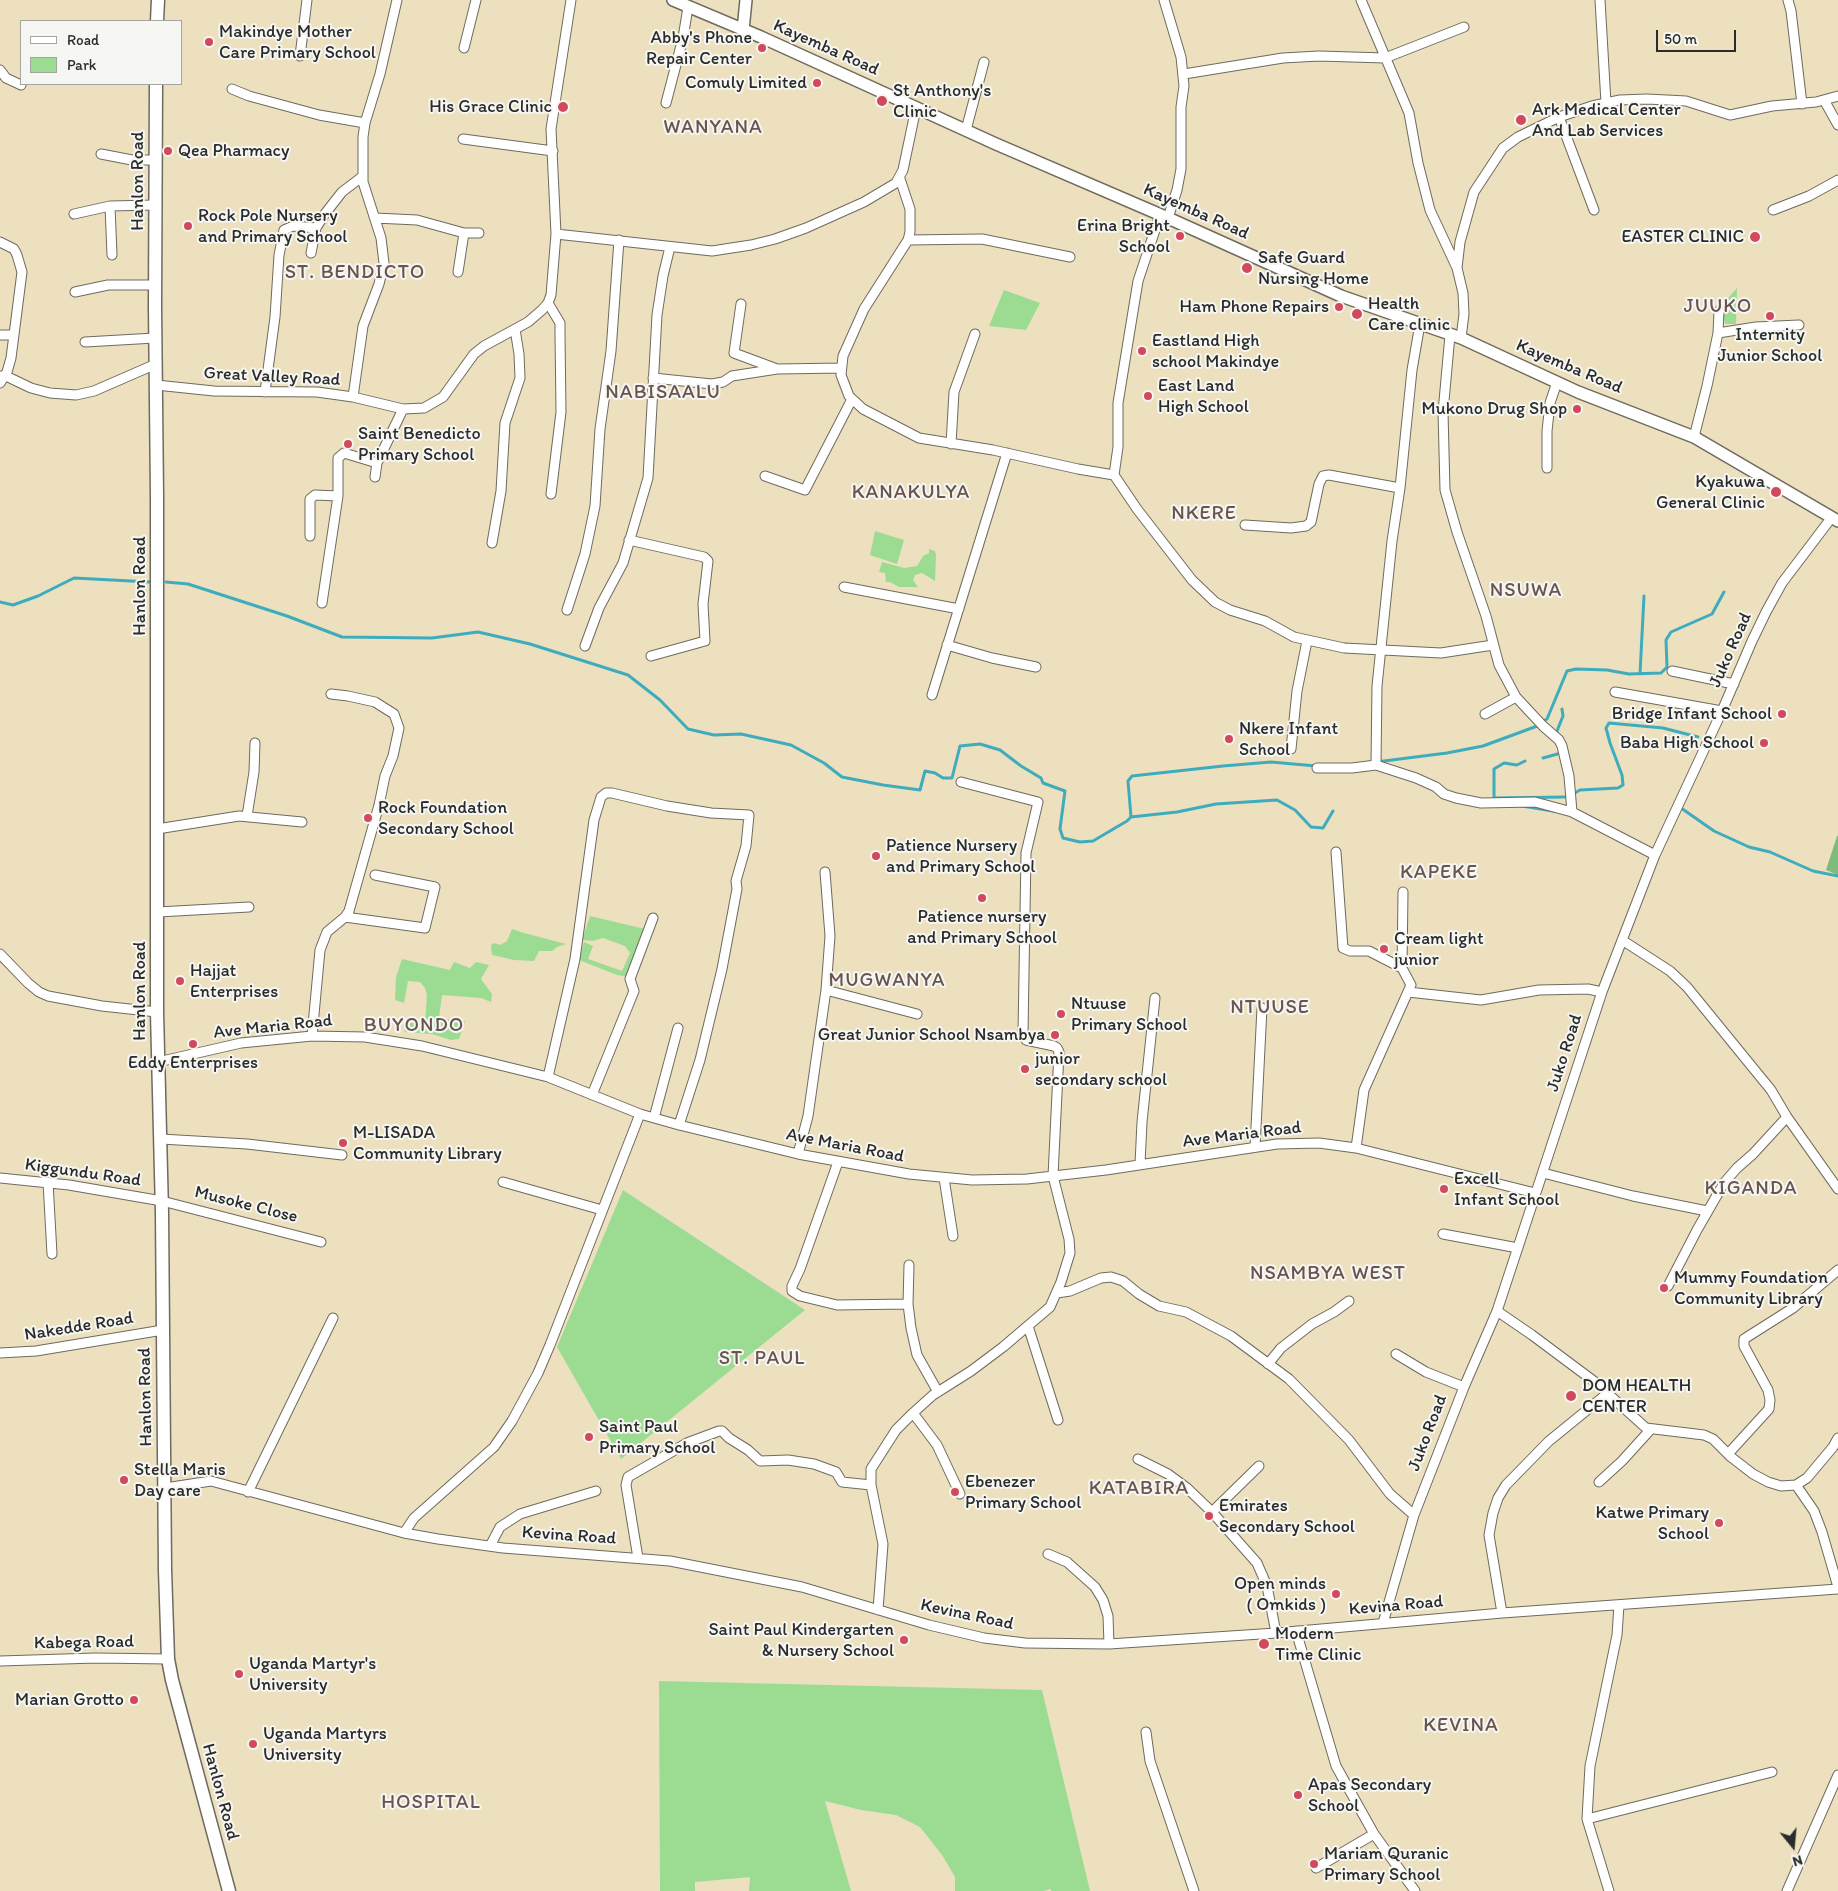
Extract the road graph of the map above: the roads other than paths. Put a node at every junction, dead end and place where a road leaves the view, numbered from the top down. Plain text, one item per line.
1 (158, 0) edge
2 (306, 0) edge
3 (397, 0) edge
4 (476, 0) edge
5 (571, 0) edge
6 (673, 0) edge
7 (746, 0) edge
8 (1164, 0) edge
9 (1361, 0) edge
10 (1600, 0) edge
11 (1788, 0) edge
12 (688, 7) junction
13 (157, 20) edge
14 (1464, 28) dead end
15 (743, 30) junction
16 (464, 48) dead end
17 (300, 56) dead end
18 (1385, 58) junction
19 (984, 62) dead end
20 (0, 70) edge
21 (1184, 74) junction
22 (20, 85) edge
23 (156, 85) edge
24 (232, 89) dead end
25 (1838, 96) edge
26 (1824, 100) junction
27 (666, 103) dead end
28 (1606, 103) junction
29 (1802, 104) junction
30 (916, 108) junction
31 (1559, 117) junction
32 (365, 123) junction
33 (1838, 125) edge
34 (966, 130) junction
35 (462, 139) dead end
36 (552, 151) junction
37 (101, 154) dead end
38 (155, 160) junction
39 (363, 176) junction
40 (900, 179) junction
41 (1838, 180) edge
42 (155, 205) junction
43 (110, 206) junction
44 (1594, 210) dead end
45 (1773, 210) dead end
46 (74, 214) dead end
47 (1164, 216) junction
48 (375, 218) junction
49 (316, 228) junction
50 (464, 233) junction
51 (479, 234) dead end
52 (556, 234) junction
53 (619, 240) junction
54 (908, 240) junction
55 (0, 242) edge
56 (670, 247) junction
57 (312, 252) dead end
58 (112, 255) dead end
59 (1070, 257) dead end
60 (1457, 268) junction
61 (458, 272) dead end
62 (155, 285) junction
63 (75, 292) dead end
64 (548, 303) junction
65 (741, 304) dead end
66 (1718, 311) dead end
67 (1420, 324) junction
68 (1799, 325) dead end
69 (515, 329) junction
70 (1718, 332) junction
71 (975, 334) dead end
72 (0, 335) edge
73 (14, 336) junction
74 (1456, 337) junction
75 (155, 338) junction
76 (85, 342) dead end
77 (156, 364) junction
78 (841, 368) junction
79 (777, 369) junction
80 (2, 378) edge
81 (653, 378) junction
82 (1558, 382) junction
83 (156, 385) junction
84 (265, 392) junction
85 (353, 397) junction
86 (852, 399) junction
87 (403, 409) junction
88 (1694, 437) junction
89 (951, 444) junction
90 (1007, 453) junction
91 (377, 463) junction
92 (1547, 468) dead end
93 (1114, 475) junction
94 (765, 476) dead end
95 (375, 477) dead end
96 (1400, 488) junction
97 (552, 494) dead end
98 (338, 496) junction
99 (1835, 519) edge
100 (1245, 525) dead end
101 (310, 536) dead end
102 (629, 540) junction
103 (492, 543) dead end
104 (844, 587) dead end
105 (322, 603) dead end
106 (959, 609) junction
107 (567, 610) dead end
108 (1307, 640) junction
109 (948, 645) junction
110 (586, 646) dead end
111 (1493, 646) junction
112 (1382, 650) junction
113 (652, 656) dead end
114 (1036, 666) dead end
115 (1672, 671) dead end
116 (1734, 684) junction
117 (1615, 692) dead end
118 (332, 694) dead end
119 (932, 695) dead end
120 (1516, 698) junction
121 (1722, 711) junction
122 (1485, 714) dead end
123 (255, 743) dead end
124 (1291, 749) dead end
125 (1376, 765) junction
126 (1317, 768) dead end
127 (962, 782) dead end
128 (1572, 812) junction
129 (247, 816) junction
130 (302, 822) dead end
131 (157, 829) junction
132 (1336, 852) dead end
133 (1655, 855) junction
134 (826, 872) dead end
135 (375, 874) dead end
136 (1403, 892) dead end
137 (249, 908) dead end
138 (158, 912) junction
139 (345, 917) junction
140 (653, 918) dead end
141 (1622, 940) junction
142 (0, 954) edge
143 (1402, 968) junction
144 (826, 990) junction
145 (1408, 992) junction
146 (1602, 992) junction
147 (1155, 998) dead end
148 (1262, 1008) dead end
149 (157, 1012) junction
150 (917, 1014) dead end
151 (678, 1028) dead end
152 (312, 1036) junction
153 (158, 1062) junction
154 (548, 1077) junction
155 (592, 1095) junction
156 (640, 1114) junction
157 (1787, 1117) junction
158 (654, 1118) junction
159 (679, 1125) junction
160 (161, 1139) junction
161 (1255, 1147) junction
162 (1356, 1148) junction
163 (798, 1154) junction
164 (342, 1155) dead end
165 (838, 1162) junction
166 (1140, 1164) junction
167 (1543, 1173) junction
168 (1053, 1176) junction
169 (0, 1178) edge
170 (944, 1178) junction
171 (48, 1182) junction
172 (503, 1182) dead end
173 (1838, 1189) edge
174 (1535, 1193) junction
175 (162, 1201) junction
176 (602, 1210) junction
177 (1707, 1211) junction
178 (1443, 1234) dead end
179 (953, 1236) dead end
180 (321, 1242) dead end
181 (1518, 1248) junction
182 (52, 1254) dead end
183 (909, 1265) dead end
184 (1838, 1270) edge
185 (1668, 1286) dead end
186 (1057, 1293) junction
187 (1349, 1300) dead end
188 (908, 1304) junction
189 (1497, 1311) junction
190 (333, 1318) dead end
191 (1028, 1326) junction
192 (163, 1330) junction
193 (0, 1353) edge
194 (1396, 1354) dead end
195 (1268, 1364) junction
196 (1464, 1386) junction
197 (938, 1392) junction
198 (1608, 1393) junction
199 (913, 1412) junction
200 (1058, 1420) dead end
201 (1650, 1429) junction
202 (1838, 1438) edge
203 (1728, 1454) junction
204 (1138, 1459) dead end
205 (1259, 1466) dead end
206 (1599, 1482) dead end
207 (871, 1485) junction
208 (1796, 1485) junction
209 (164, 1488) junction
210 (596, 1491) dead end
211 (248, 1492) junction
212 (960, 1494) dead end
213 (1212, 1512) junction
214 (1414, 1515) junction
215 (404, 1533) junction
216 (490, 1546) junction
217 (1048, 1554) dead end
218 (638, 1558) junction
219 (1838, 1588) edge
220 (1619, 1605) junction
221 (878, 1610) junction
222 (1502, 1614) junction
223 (1383, 1623) junction
224 (1296, 1631) junction
225 (1276, 1633) junction
226 (1108, 1644) junction
227 (168, 1658) junction
228 (0, 1661) edge
229 (1146, 1732) dead end
230 (1772, 1772) dead end
231 (1838, 1775) edge
232 (1587, 1819) junction
233 (1374, 1834) junction
234 (1316, 1868) dead end
235 (229, 1891) edge
236 (1194, 1891) edge
237 (1415, 1891) edge
238 (1609, 1891) edge
239 (1787, 1891) edge

1 - 13 main road
2 - 17 street
3 - 32 street
4 - 16 street
5 - 36 street
6 - 12 street, Kayemba Road
7 - 15 street
8 - 21 street
9 - 18 street
10 - 28 street
11 - 29 street
12 - 15 street, Kayemba Road
12 - 27 street
14 - 18 street
15 - 30 street, Kayemba Road
18 - 21 street
18 - 60 street
19 - 34 street
20 - 22 street
21 - 47 street
23 - 38 main road, Hanlon Road
24 - 32 street
25 - 26 street
26 - 29 street
26 - 33 street
28 - 29 street
28 - 31 street
30 - 34 street, Kayemba Road
30 - 40 street
31 - 44 street
31 - 60 street
32 - 39 street
34 - 47 street, Kayemba Road
35 - 36 street
36 - 52 street
37 - 38 street
38 - 42 main road, Hanlon Road
39 - 48 street
39 - 49 street
40 - 54 street
40 - 56 street
41 - 45 street
42 - 43 street
42 - 62 main road, Hanlon Road
43 - 46 street
43 - 58 street
47 - 67 street, Kayemba Road
47 - 93 street
48 - 50 street
48 - 85 street
49 - 57 street
49 - 84 street
50 - 51 street
50 - 61 street
52 - 53 street
52 - 64 street
53 - 56 street
53 - 107 street
54 - 59 street
54 - 78 street
55 - 73 street
56 - 81 street
60 - 74 street
62 - 63 street
62 - 75 main road, Hanlon Road
64 - 69 street, Great Valley Road
64 - 97 street
65 - 79 street
66 - 70 street
67 - 74 street, Kayemba Road
67 - 96 street
68 - 70 street
69 - 87 street, Great Valley Road
69 - 103 street
70 - 88 street
71 - 89 street
72 - 73 street
73 - 80 street
74 - 82 street, Kayemba Road
74 - 111 street
75 - 76 street
75 - 77 main road, Hanlon Road
77 - 80 street
77 - 83 main road, Hanlon Road
78 - 79 street
78 - 86 street
79 - 81 street
81 - 102 street
82 - 88 street, Kayemba Road
82 - 92 street
83 - 84 street, Great Valley Road
83 - 131 main road, Hanlon Road
84 - 85 street, Great Valley Road
85 - 87 street, Great Valley Road
86 - 89 street
86 - 94 street
87 - 91 street
88 - 99 street, Kayemba Road
89 - 90 street
90 - 93 street
90 - 106 street
91 - 95 street
91 - 98 street
93 - 108 street
96 - 100 street
96 - 112 street
98 - 101 street
98 - 105 street
99 - 116 street, Juko Road
102 - 110 street
102 - 113 street
104 - 106 street
106 - 109 street
108 - 112 street
108 - 124 street
109 - 114 street
109 - 119 street
111 - 112 street
111 - 120 street
112 - 125 street
115 - 116 street
116 - 121 street, Juko Road
117 - 121 street
118 - 139 street
120 - 122 street
120 - 128 street
121 - 133 street, Juko Road
123 - 129 street
125 - 126 street
125 - 128 street
127 - 168 street
128 - 133 street
129 - 130 street
129 - 131 street
131 - 138 main road, Hanlon Road
132 - 143 street
133 - 141 street, Juko Road
134 - 144 street
135 - 139 street
136 - 143 street
137 - 138 street
138 - 149 main road, Hanlon Road
139 - 152 street
140 - 155 street
141 - 146 street, Juko Road
141 - 157 street
142 - 149 street
143 - 145 street
144 - 150 street
144 - 163 street
145 - 146 street
145 - 162 street
146 - 167 street, Juko Road
147 - 166 street
148 - 161 street
149 - 153 main road, Hanlon Road
151 - 158 street
152 - 153 street, Ave Maria Road
152 - 154 street, Ave Maria Road
153 - 160 main road, Hanlon Road
154 - 155 street, Ave Maria Road
154 - 159 street
155 - 156 street, Ave Maria Road
156 - 158 street, Ave Maria Road
156 - 176 street
157 - 173 street
157 - 177 street
158 - 159 street, Ave Maria Road
159 - 163 street, Ave Maria Road
160 - 164 street
160 - 175 main road, Hanlon Road
161 - 162 street, Ave Maria Road
161 - 166 street, Ave Maria Road
162 - 174 street, Ave Maria Road
163 - 165 street, Ave Maria Road
165 - 170 street, Ave Maria Road
165 - 188 street
166 - 168 street, Ave Maria Road
167 - 174 street, Juko Road
167 - 177 street
168 - 170 street, Ave Maria Road
168 - 186 street
169 - 171 street, Kiggundu Road
170 - 179 street
171 - 175 street, Kiggundu Road
171 - 182 street
172 - 176 street
174 - 181 street, Juko Road
175 - 180 street, Musoke Close
175 - 192 main road, Hanlon Road
176 - 215 street
177 - 185 street
178 - 181 street
181 - 189 street, Juko Road
183 - 188 street
184 - 203 street
186 - 191 street
186 - 195 street
187 - 195 street
188 - 197 street
189 - 196 street, Juko Road
189 - 198 street
190 - 211 street
191 - 197 street
191 - 200 street
192 - 193 street, Nakedde Road
192 - 209 main road, Hanlon Road
194 - 196 street
195 - 214 street
196 - 214 street, Juko Road
197 - 199 street
198 - 201 street
198 - 222 street
199 - 207 street
199 - 212 street
201 - 203 street
201 - 206 street
202 - 208 street
203 - 208 street
204 - 213 street
205 - 213 street
207 - 218 street
207 - 221 street
208 - 219 street
209 - 211 street, Kevina Road
209 - 227 main road, Hanlon Road
210 - 216 street
211 - 215 street, Kevina Road
213 - 225 street
214 - 223 street, Juko Road
215 - 216 street, Kevina Road
216 - 218 street, Kevina Road
217 - 226 street
218 - 221 street, Kevina Road
219 - 220 street, Kevina Road
220 - 222 street, Kevina Road
220 - 232 street
221 - 226 street, Kevina Road
222 - 223 street, Kevina Road
223 - 224 street, Kevina Road
224 - 225 street, Kevina Road
224 - 233 street
225 - 226 street, Kevina Road
227 - 228 street, Kabega Road
227 - 235 main road, Hanlon Road
229 - 236 street
230 - 232 street
231 - 239 street
232 - 238 street
233 - 234 street
233 - 237 street

